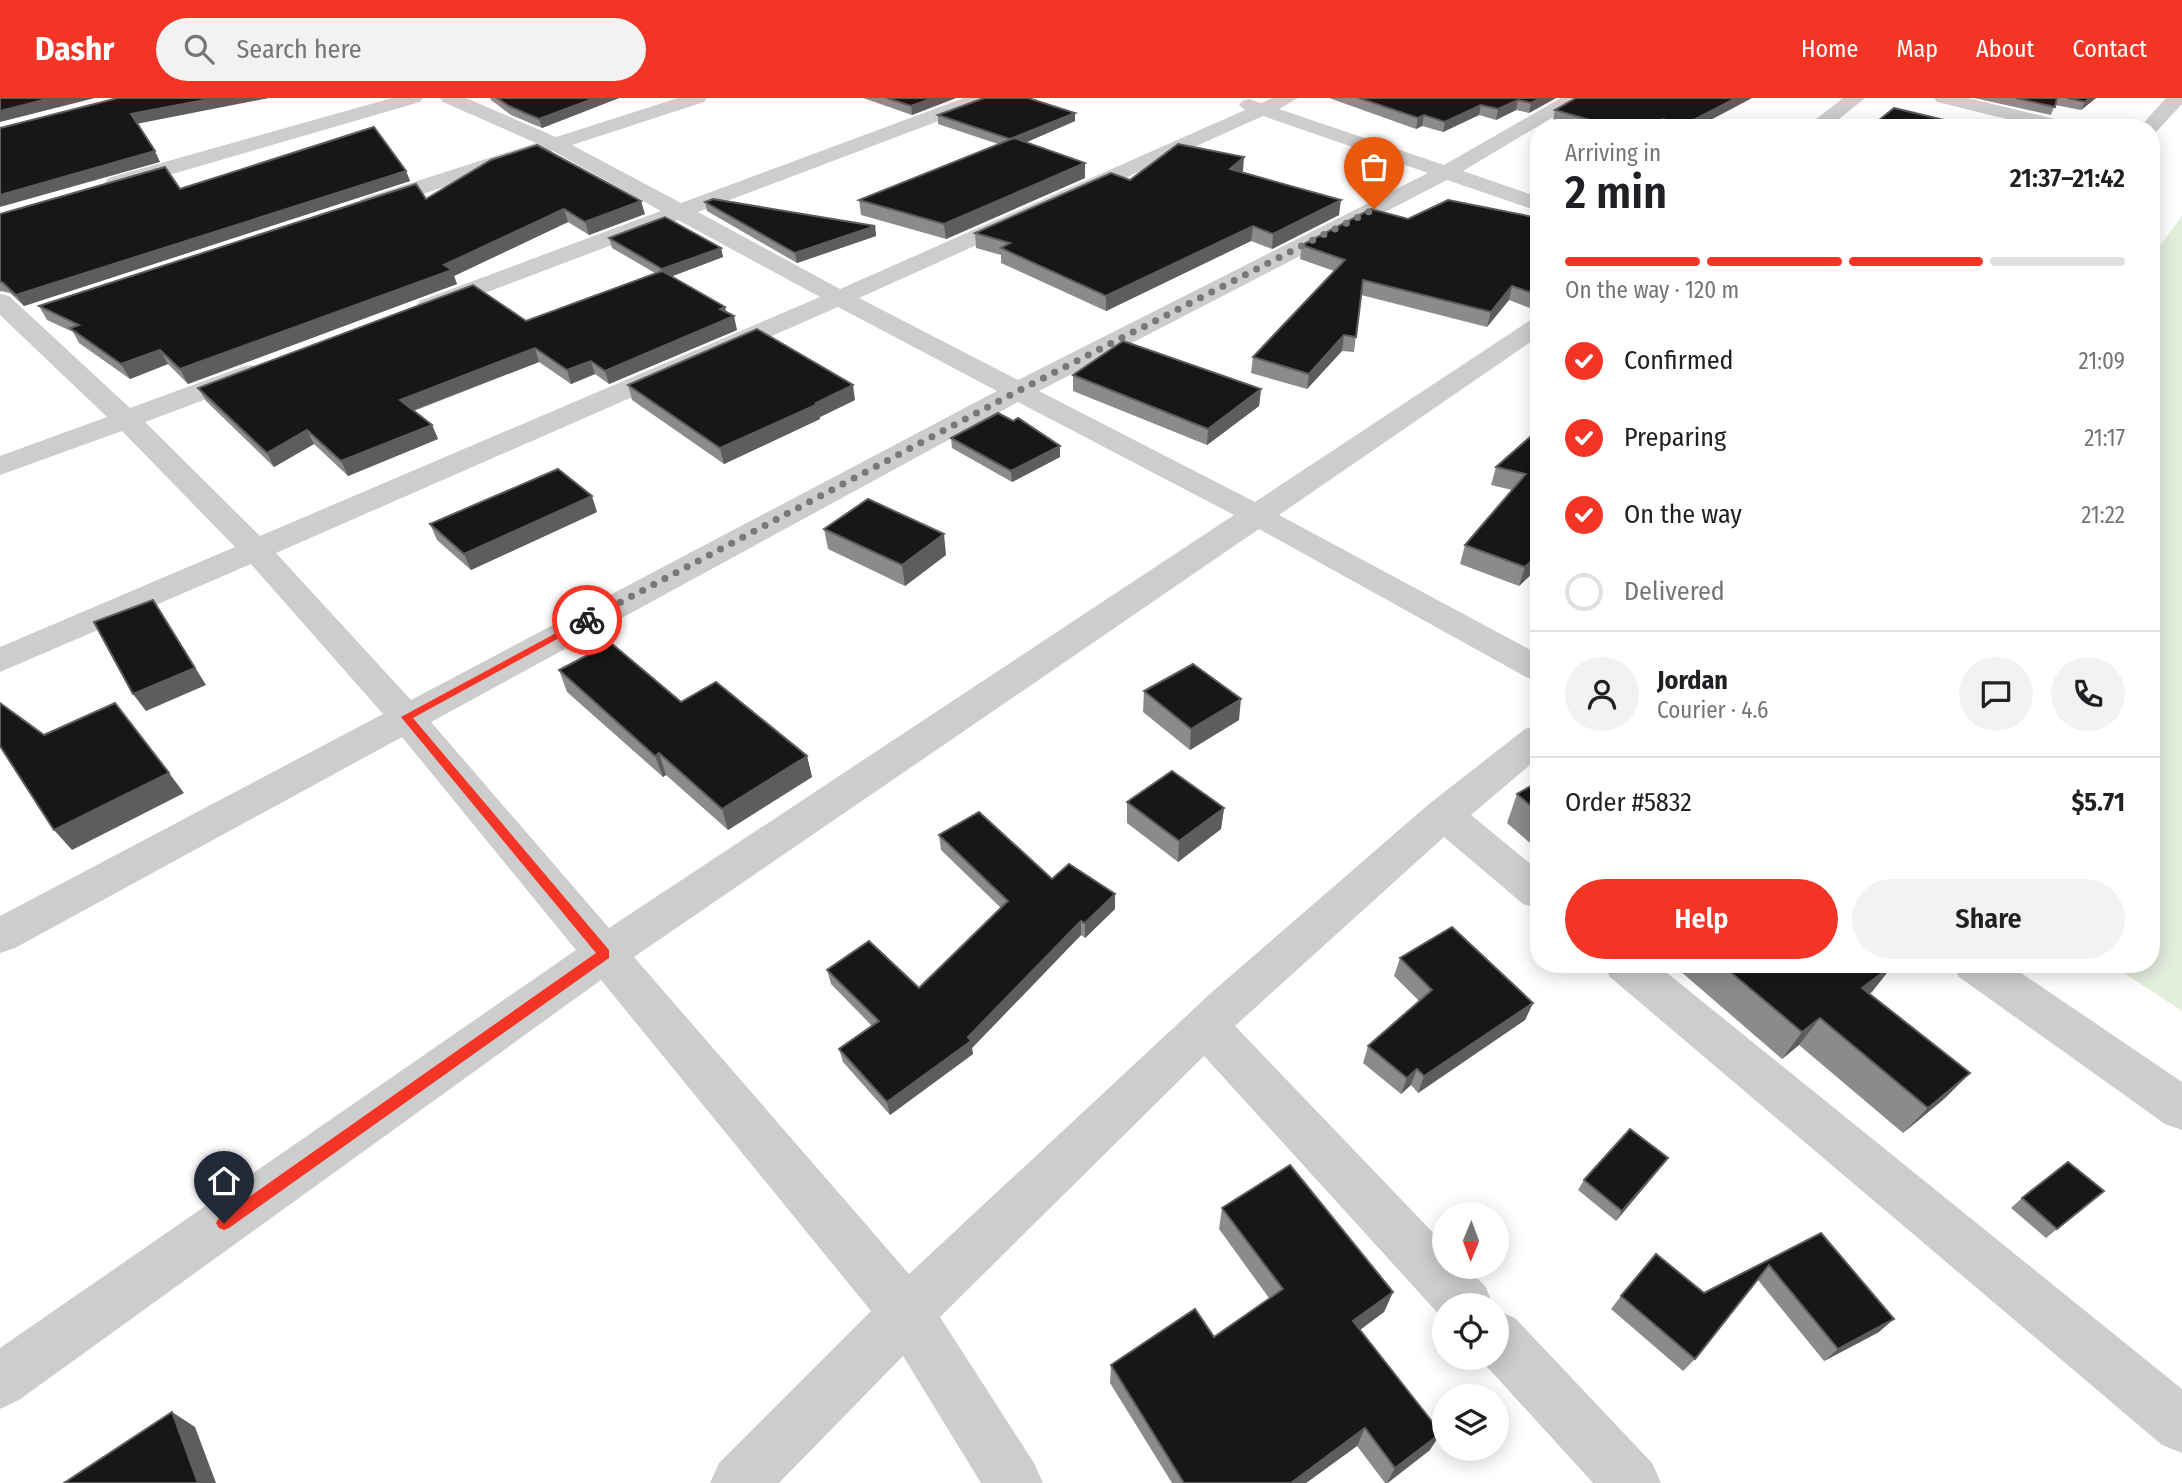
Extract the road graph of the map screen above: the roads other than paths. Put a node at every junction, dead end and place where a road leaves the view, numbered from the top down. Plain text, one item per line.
1 (412, 98) edge
2 (450, 98) edge
3 (697, 98) edge
4 (982, 98) edge
5 (1226, 98) edge
6 (1288, 98) edge
7 (1575, 98) edge
8 (1855, 98) edge
9 (1944, 98) edge
10 (2178, 98) edge
11 (1262, 109) junction
12 (1539, 119) edge
13 (1827, 119) edge
14 (2032, 119) edge
15 (2157, 119) edge
16 (1530, 124) edge
17 (553, 143) junction
18 (1445, 173) junction
19 (93, 190) edge
20 (1530, 201) edge
21 (680, 211) junction
22 (345, 212) edge
23 (839, 298) junction
24 (410, 313) edge
25 (16, 314) edge
26 (1530, 331) edge
27 (269, 366) edge
28 (1018, 391) junction
29 (127, 420) junction
30 (0, 466) edge
31 (1259, 516) junction
32 (255, 548) junction
33 (0, 660) edge
34 (1530, 664) edge
35 (406, 717) junction
36 (1530, 744) edge
37 (1443, 814) junction
38 (1530, 886) edge
39 (0, 936) edge
40 (604, 954) junction
41 (1636, 973) edge
42 (1987, 973) edge
43 (1206, 1026) junction
44 (2182, 1109) edge
45 (1455, 1293) edge
46 (906, 1312) junction
47 (1509, 1351) edge
48 (0, 1381) edge
49 (2182, 1424) edge
50 (739, 1483) edge
51 (1014, 1483) edge
52 (1632, 1483) edge

1 - 19 street
2 - 17 street
3 - 17 street
4 - 21 street
5 - 11 street
6 - 11 street
7 - 12 street
8 - 13 street
9 - 14 street
10 - 15 street
11 - 18 street
11 - 23 street
16 - 18 street
17 - 21 street
17 - 22 street
18 - 20 street
18 - 28 street
21 - 23 street
21 - 24 street
23 - 28 street
23 - 32 street
25 - 29 street
26 - 31 street
27 - 29 street
28 - 31 street
28 - 35 street
29 - 30 street
29 - 32 street
31 - 34 street
31 - 40 street
32 - 33 street
32 - 35 street
35 - 39 street
35 - 40 street
36 - 37 street
37 - 38 street
37 - 43 street
40 - 46 street
40 - 48 street
41 - 49 street
42 - 44 street
43 - 45 street
43 - 46 street
46 - 50 street
46 - 51 street
47 - 52 street

